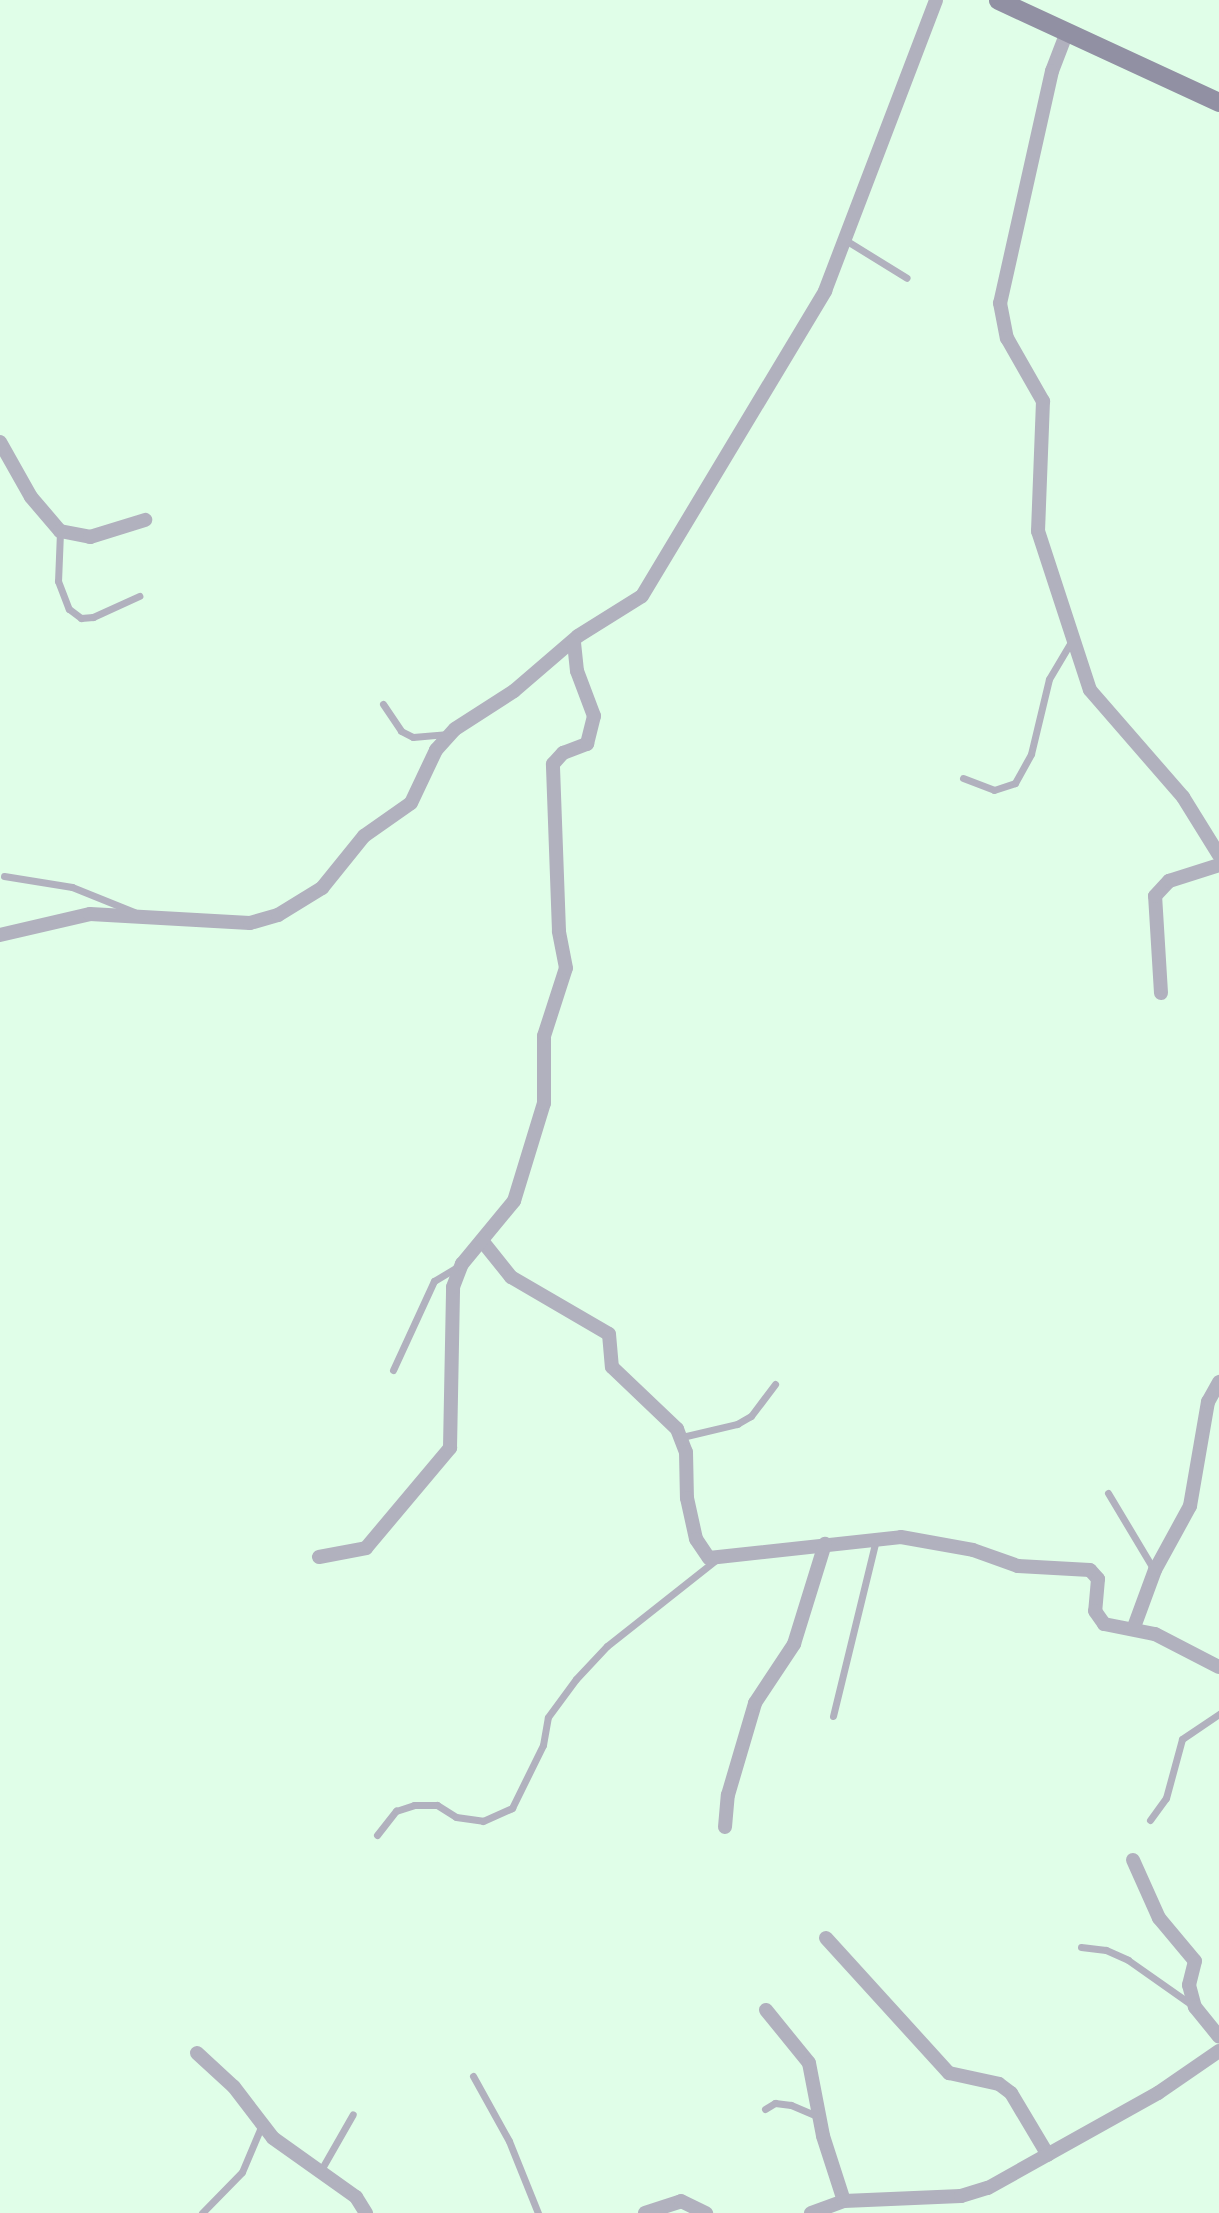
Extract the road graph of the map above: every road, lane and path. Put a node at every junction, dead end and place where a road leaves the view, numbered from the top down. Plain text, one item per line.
1 (936, 0) edge
2 (998, 0) edge
3 (1067, 32) junction
4 (1219, 102) edge
5 (847, 241) junction
6 (907, 278) dead end
7 (0, 442) edge
8 (145, 520) dead end
9 (60, 531) junction
10 (139, 596) dead end
11 (1071, 642) junction
12 (573, 643) junction
13 (383, 704) dead end
14 (455, 729) junction
15 (963, 778) dead end
16 (1219, 855) edge
17 (1219, 865) edge
18 (4, 876) dead end
19 (142, 915) junction
20 (0, 935) edge
21 (1161, 993) dead end
22 (483, 1242) junction
23 (462, 1264) junction
24 (393, 1370) dead end
25 (1219, 1382) edge
26 (775, 1384) dead end
27 (682, 1437) junction
28 (1108, 1493) dead end
29 (876, 1540) junction
30 (825, 1544) junction
31 (319, 1557) dead end
32 (717, 1559) junction
33 (1155, 1570) junction
34 (1134, 1627) junction
35 (1219, 1667) edge
36 (1219, 1714) edge
37 (833, 1716) dead end
38 (1150, 1820) dead end
39 (725, 1826) dead end
40 (377, 1835) dead end
41 (1133, 1860) dead end
42 (826, 1938) dead end
43 (1081, 1947) dead end
44 (1195, 2007) junction
45 (766, 2010) dead end
46 (1219, 2037) edge
47 (1219, 2051) edge
48 (197, 2053) dead end
49 (473, 2076) dead end
50 (765, 2109) dead end
51 (354, 2114) dead end
52 (819, 2118) junction
53 (261, 2127) junction
54 (1048, 2155) junction
55 (321, 2170) junction
56 (844, 2201) junction
57 (202, 2213) edge
58 (366, 2213) edge
59 (538, 2213) edge
60 (645, 2213) edge
61 (706, 2213) edge
62 (811, 2213) edge

1 - 5 street
2 - 3 main road
3 - 4 main road
3 - 11 street
5 - 6 lane
5 - 12 street
7 - 9 street
8 - 9 street
9 - 10 lane
11 - 15 lane
11 - 16 street
12 - 14 street
12 - 22 street
13 - 14 lane
14 - 19 street
17 - 21 street
18 - 19 lane
19 - 20 street
22 - 23 street
22 - 27 street
23 - 24 lane
23 - 31 street
25 - 33 street
26 - 27 lane
27 - 32 street
28 - 33 lane
29 - 30 street
29 - 34 street
29 - 37 lane
30 - 32 street
30 - 39 street
32 - 40 lane
33 - 34 street
34 - 35 street
36 - 38 lane
41 - 44 street
42 - 54 street
43 - 44 lane
44 - 46 street
45 - 52 street
47 - 54 street
48 - 53 street
49 - 59 lane
50 - 52 lane
51 - 55 lane
52 - 56 street
53 - 55 street
53 - 57 lane
54 - 56 street
55 - 58 street
56 - 62 street
60 - 61 street

